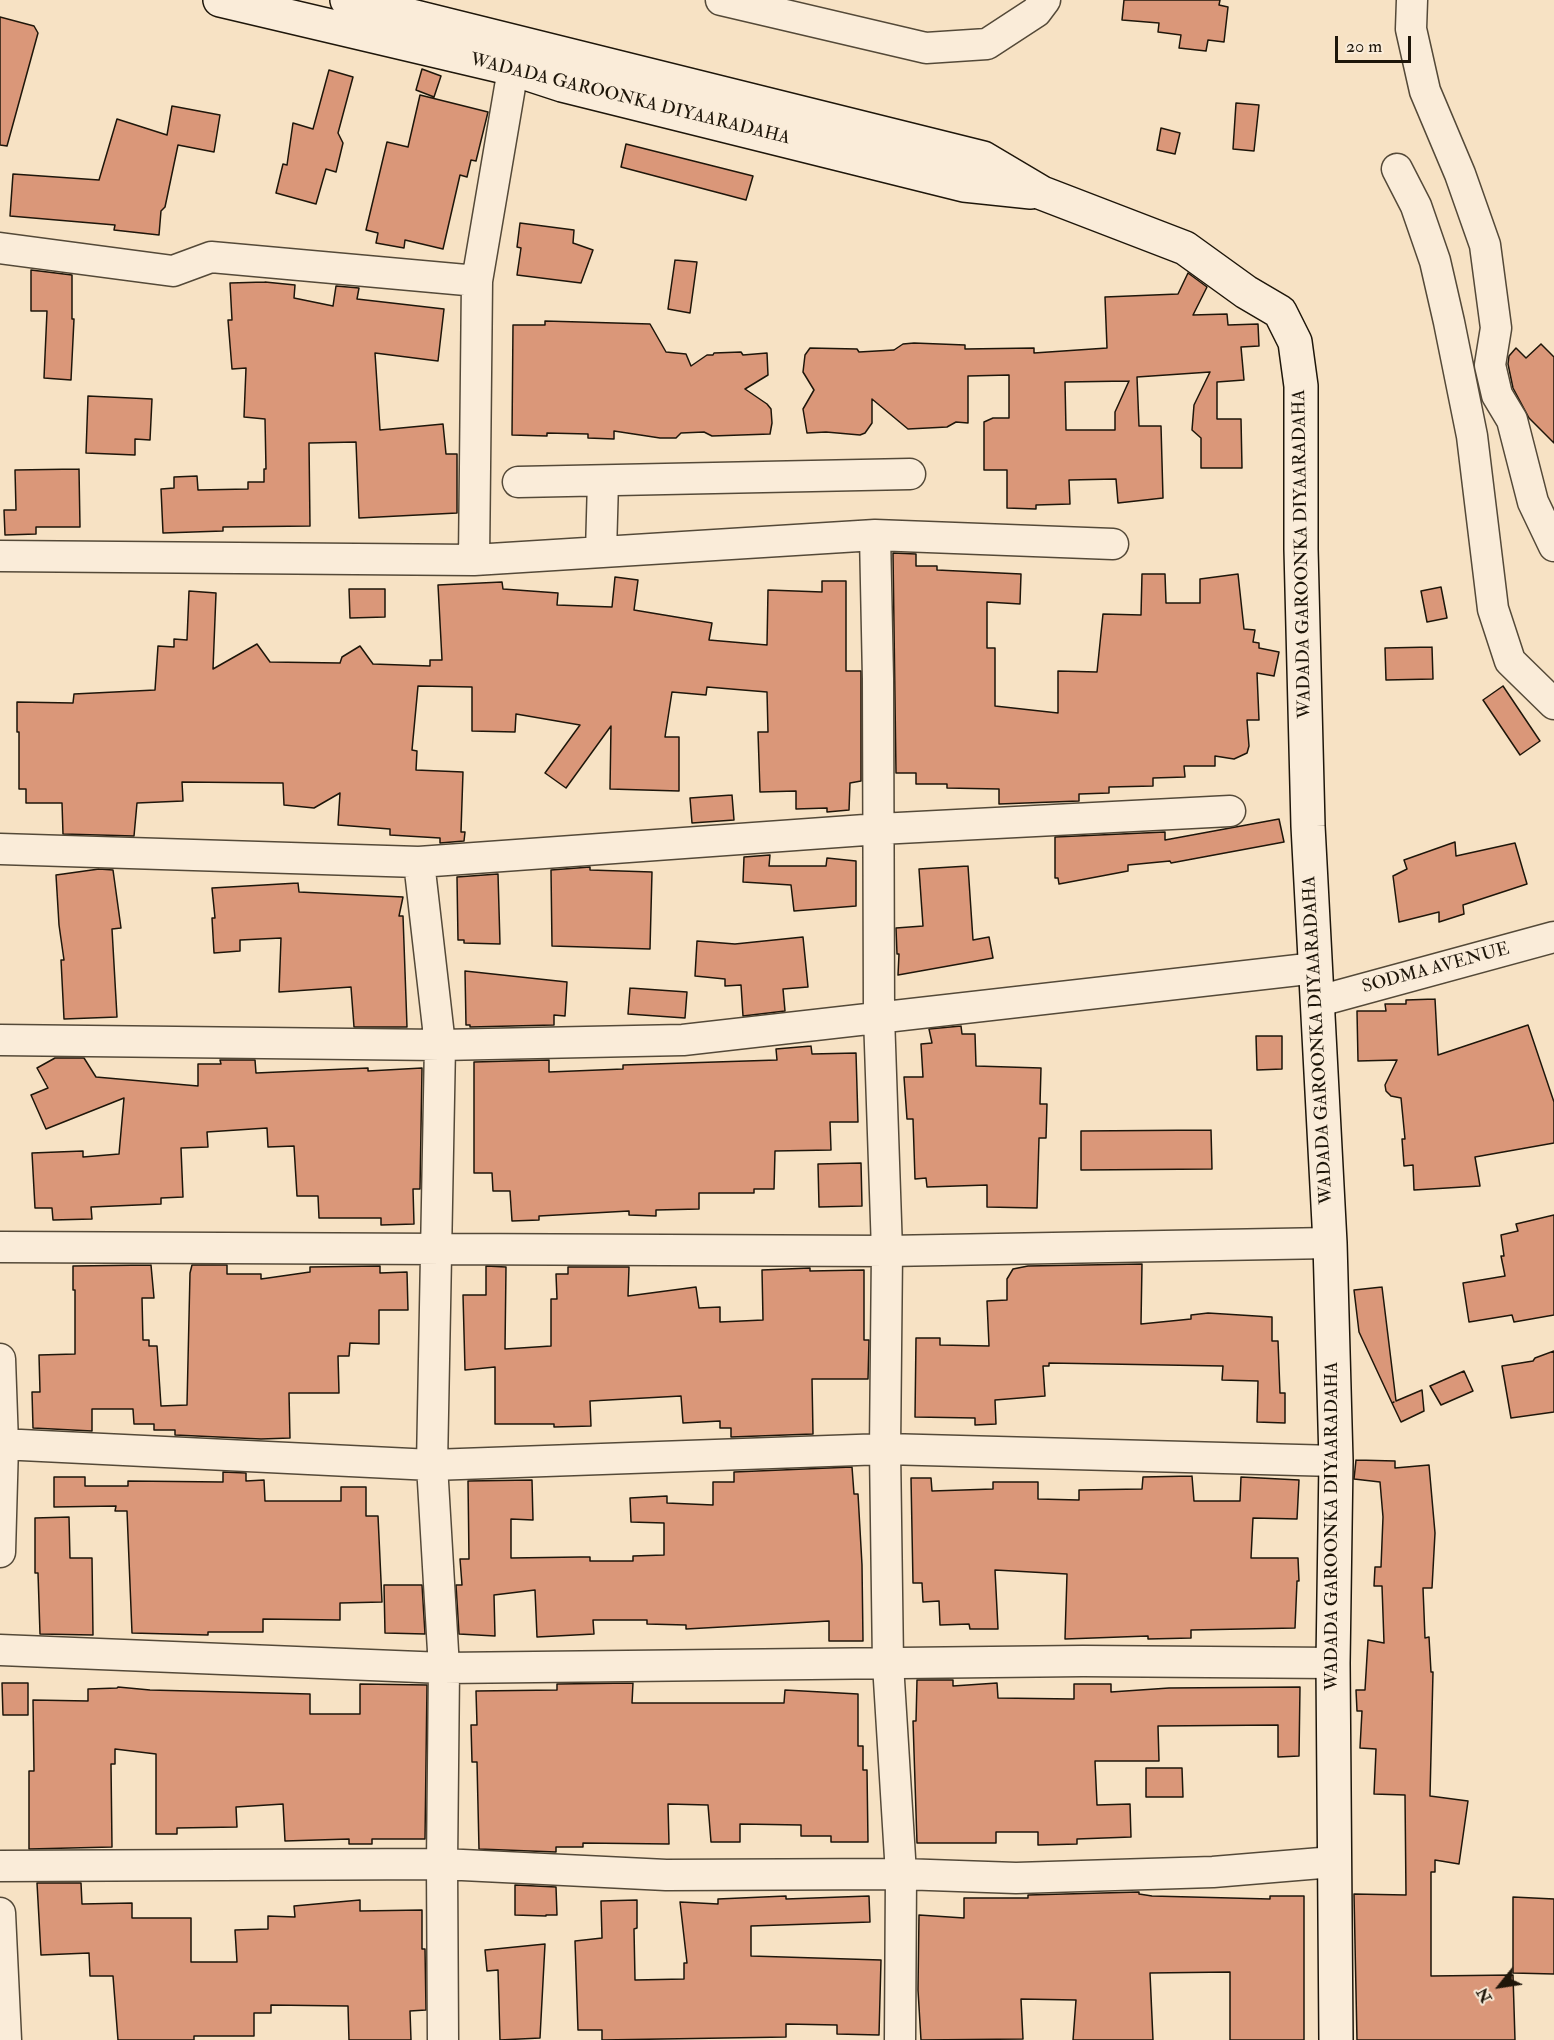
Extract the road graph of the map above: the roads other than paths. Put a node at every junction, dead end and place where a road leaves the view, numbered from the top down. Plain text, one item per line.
1 (220, 0) edge
2 (347, 0) edge
3 (722, 0) edge
4 (1045, 0) edge
5 (1412, 0) edge
6 (513, 69) junction
7 (1397, 169) dead end
8 (1042, 193) junction
9 (0, 248) edge
10 (477, 281) junction
11 (910, 474) dead end
12 (603, 480) junction
13 (518, 482) dead end
14 (875, 536) junction
15 (1113, 544) dead end
16 (1554, 546) edge
17 (601, 552) junction
18 (0, 556) edge
19 (474, 560) junction
20 (1554, 704) edge
21 (1230, 811) dead end
22 (879, 829) junction
23 (0, 849) edge
24 (418, 862) junction
25 (1554, 937) edge
26 (1316, 968) junction
27 (1319, 1001) junction
28 (879, 1016) junction
29 (0, 1021) edge
30 (0, 1040) edge
31 (440, 1045) junction
32 (0, 1060) edge
33 (1330, 1243) junction
34 (0, 1247) edge
35 (435, 1249) junction
36 (887, 1251) junction
37 (0, 1359) edge
38 (2, 1444) edge
39 (885, 1449) junction
40 (1336, 1461) junction
41 (432, 1465) junction
42 (0, 1552) edge
43 (0, 1650) edge
44 (1333, 1663) junction
45 (888, 1664) junction
46 (444, 1668) junction
47 (1333, 1862) junction
48 (442, 1864) junction
49 (0, 1866) edge
50 (901, 1874) junction
51 (0, 1913) edge
52 (6, 2040) edge
53 (443, 2040) edge
54 (900, 2040) edge
55 (1336, 2040) edge

1 - 6 main road, WADADA GAROONKA DIYAARADAHA
2 - 8 main road, WADADA GAROONKA DIYAARADAHA
3 - 4 street
5 - 16 street
6 - 8 main road, WADADA GAROONKA DIYAARADAHA
6 - 10 street
7 - 20 street
8 - 26 main road, WADADA GAROONKA DIYAARADAHA
9 - 10 street
10 - 19 street
11 - 12 street
12 - 13 street
12 - 17 street
14 - 15 street
14 - 17 street
14 - 22 street
17 - 19 street
18 - 19 street
21 - 22 street
22 - 24 street
22 - 28 street
23 - 24 street
24 - 31 street
25 - 27 street, SODMA AVENUE
26 - 27 main road, WADADA GAROONKA DIYAARADAHA
26 - 28 street
27 - 33 main road, WADADA GAROONKA DIYAARADAHA
28 - 31 street
28 - 36 street
29 - 30 street
30 - 31 street
30 - 32 street
31 - 35 street
33 - 36 street
33 - 40 main road, WADADA GAROONKA DIYAARADAHA
34 - 35 street
35 - 36 street
35 - 41 street
36 - 39 street
37 - 38 street
38 - 41 street
38 - 42 street
39 - 40 street
39 - 41 street
39 - 45 street
40 - 44 main road, WADADA GAROONKA DIYAARADAHA
41 - 46 street
43 - 46 street
44 - 45 street
44 - 47 main road, WADADA GAROONKA DIYAARADAHA
45 - 46 street
45 - 50 street
46 - 48 street
47 - 50 street
47 - 55 main road, WADADA GAROONKA DIYAARADAHA
48 - 49 street
48 - 50 street
48 - 53 street
50 - 54 street
51 - 52 street

